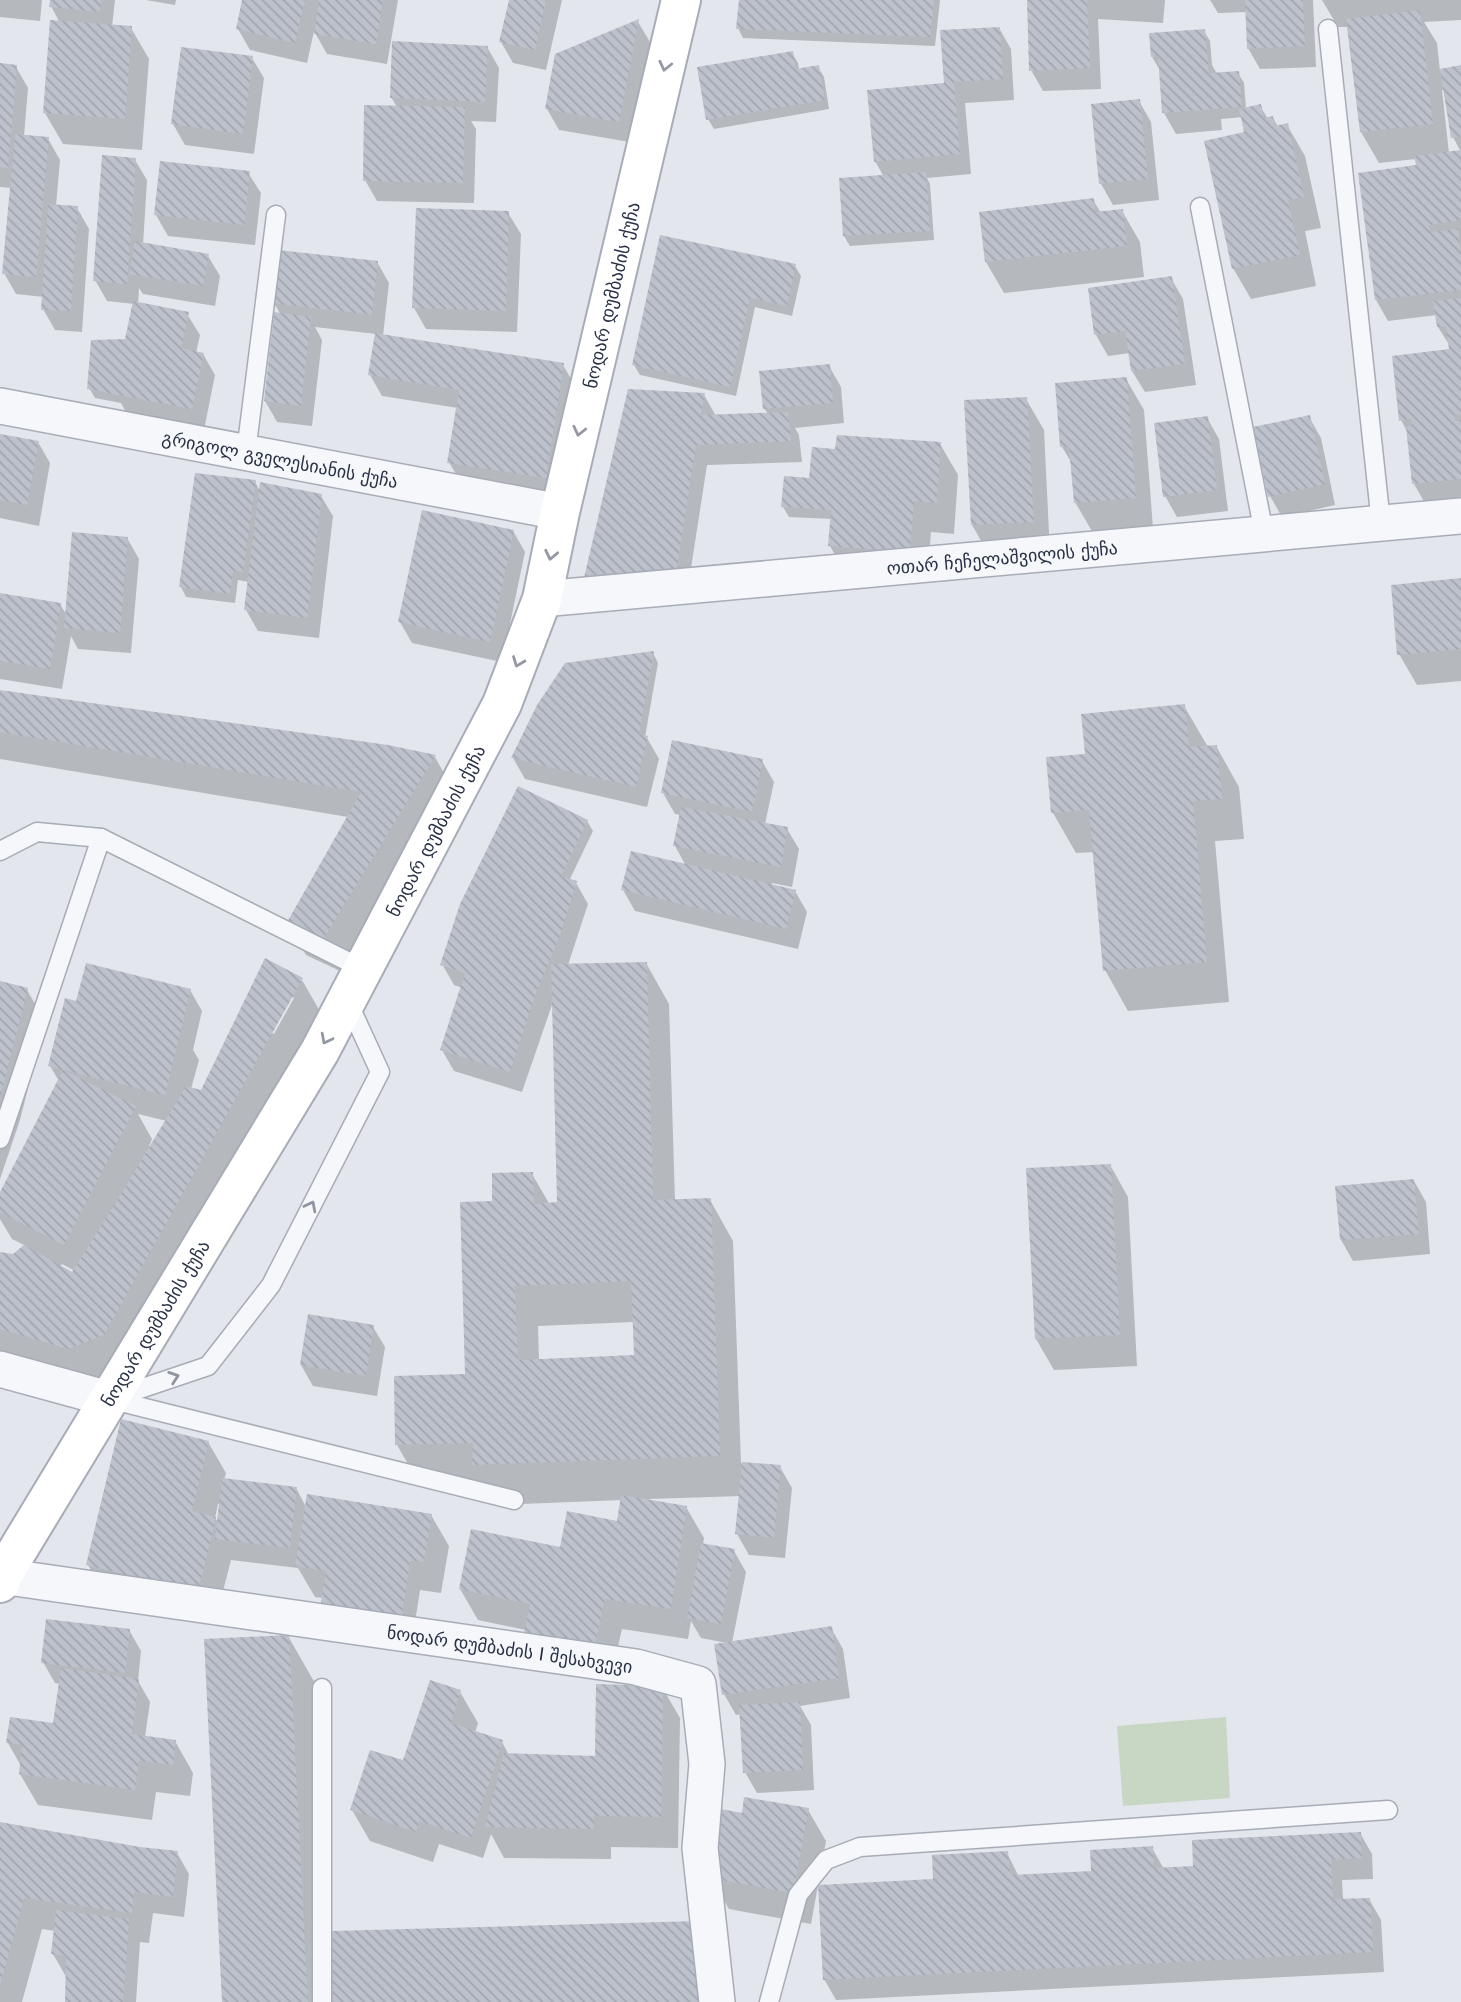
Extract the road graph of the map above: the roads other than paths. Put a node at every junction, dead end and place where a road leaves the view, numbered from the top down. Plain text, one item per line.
1 (681, 0) edge
2 (1328, 29) dead end
3 (1200, 207) dead end
4 (276, 215) dead end
5 (0, 406) edge
6 (246, 452) junction
7 (560, 512) junction
8 (1461, 516) edge
9 (1381, 523) junction
10 (1264, 533) junction
11 (542, 598) junction
12 (101, 838) junction
13 (0, 851) edge
14 (355, 984) junction
15 (0, 1139) edge
16 (0, 1369) edge
17 (109, 1399) junction
18 (514, 1500) dead end
19 (1, 1579) edge
20 (322, 1688) dead end
21 (1388, 1810) dead end
22 (322, 2002) edge
23 (717, 2002) edge
24 (769, 2002) edge

1 -> 7 main road, ნოდარ დუმბაძის ქუჩა
2 - 9 lane
3 - 10 lane
4 - 6 lane
5 - 6 street, გრიგოლ გველესიანის ქუჩა
6 - 7 street, გრიგოლ გველესიანის ქუჩა
7 -> 11 main road, ნოდარ დუმბაძის ქუჩა
8 - 9 street, ოთარ ჩეჩელაშვილის ქუჩა
9 - 10 street, ოთარ ჩეჩელაშვილის ქუჩა
10 - 11 street, ოთარ ჩეჩელაშვილის ქუჩა
11 -> 14 main road, ნოდარ დუმბაძის ქუჩა
12 - 13 lane
12 - 14 lane
12 - 15 lane
14 -> 17 main road, ნოდარ დუმბაძის ქუჩა
17 -> 14 lane
16 - 17 street
17 - 18 lane
17 - 19 main road, ნოდარ დუმბაძის ქუჩა
19 - 23 street, ნოდარ დუმბაძის I შესახვევი
20 - 22 lane
21 - 24 lane

